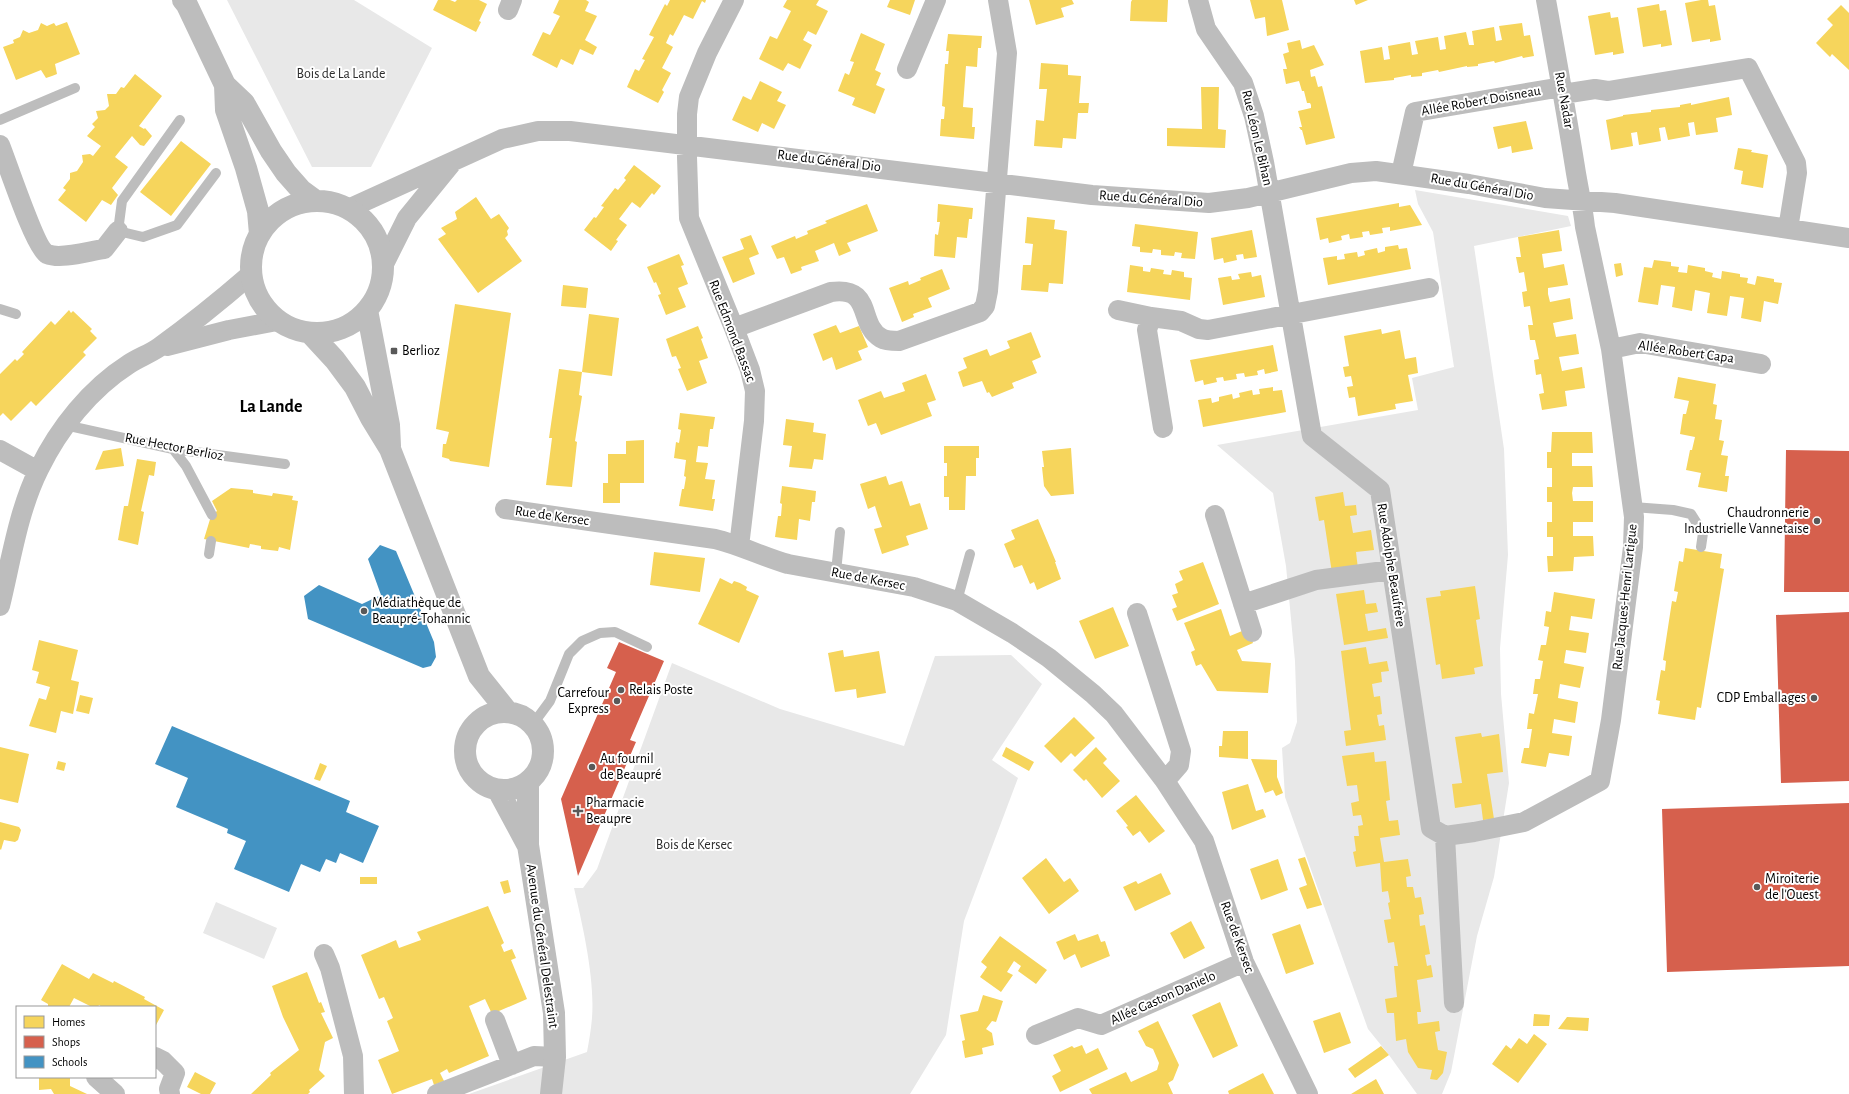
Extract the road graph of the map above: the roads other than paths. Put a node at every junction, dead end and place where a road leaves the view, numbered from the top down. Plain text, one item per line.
1 (734, 0) edge
2 (936, 0) edge
3 (998, 0) edge
4 (1198, 0) edge
5 (1546, 0) edge
6 (186, 2) edge
7 (907, 69) dead end
8 (225, 85) junction
9 (75, 88) dead end
10 (1562, 90) junction
11 (0, 120) edge
12 (180, 120) dead end
13 (688, 144) junction
14 (0, 145) edge
15 (454, 161) junction
16 (216, 173) dead end
17 (1401, 174) junction
18 (996, 182) junction
19 (1270, 192) junction
20 (316, 201) junction
21 (1581, 201) junction
22 (348, 209) junction
23 (1788, 229) junction
24 (118, 231) junction
25 (260, 234) junction
26 (1849, 238) edge
27 (383, 266) junction
28 (251, 274) junction
29 (1429, 288) dead end
30 (0, 309) edge
31 (368, 310) junction
32 (1118, 310) dead end
33 (1290, 313) junction
34 (16, 314) dead end
35 (1151, 318) junction
36 (277, 320) junction
37 (734, 328) junction
38 (311, 334) junction
39 (157, 349) junction
40 (1611, 349) junction
41 (1761, 364) dead end
42 (65, 425) junction
43 (1163, 428) dead end
44 (173, 448) junction
45 (390, 449) junction
46 (0, 450) edge
47 (285, 464) dead end
48 (38, 471) junction
49 (1633, 507) junction
50 (506, 509) dead end
51 (212, 514) dead end
52 (1215, 516) dead end
53 (840, 532) dead end
54 (211, 541) dead end
55 (737, 545) junction
56 (1701, 548) dead end
57 (209, 554) dead end
58 (970, 554) dead end
59 (1392, 570) junction
60 (836, 572) junction
61 (957, 601) junction
62 (1243, 604) junction
63 (0, 606) edge
64 (1137, 613) dead end
65 (1252, 632) dead end
66 (647, 647) dead end
67 (479, 676) junction
68 (507, 711) junction
69 (475, 723) junction
70 (533, 724) junction
71 (528, 782) junction
72 (1166, 782) junction
73 (498, 790) junction
74 (1438, 832) junction
75 (528, 845) junction
76 (324, 954) dead end
77 (1244, 962) junction
78 (1454, 1003) dead end
79 (495, 1020) dead end
80 (1036, 1035) dead end
81 (555, 1057) junction
82 (156, 1058) edge
83 (512, 1065) junction
84 (97, 1078) edge
85 (115, 1094) edge
86 (170, 1094) edge
87 (354, 1094) edge
88 (437, 1094) edge
89 (551, 1094) edge
90 (1308, 1094) edge

1 - 13 street, Rue Edmond Bassac
2 - 7 street
3 - 18 street
4 - 19 street, Rue Léon Le Bihan
5 - 10 street, Rue Nadar
6 - 8 street
8 - 20 street
8 - 25 street
9 - 11 lane
10 - 17 street, Allée Robert Doisneau
10 - 21 street, Rue Nadar
10 - 23 street
12 - 24 lane
13 - 15 street, Rue du Général Dio
13 - 18 street, Rue du Général Dio
13 - 37 street, Rue Edmond Bassac
14 - 24 street
15 - 22 street, Rue du Général Dio
15 - 27 street, Rue du Général Dio
16 - 24 lane
17 - 19 street, Rue du Général Dio
17 - 21 street, Rue du Général Dio
18 - 19 street, Rue du Général Dio
18 - 37 street
19 - 33 street, Rue Adolphe Beaufrère
20 - 22 street
20 - 25 street
21 - 23 street, Rue du Général Dio
21 - 40 street, Rue Jacques-Henri Lartigue
22 - 27 street
23 - 26 street, Rue du Général Dio
25 - 28 street
27 - 31 street
28 - 36 street
28 - 39 street
29 - 33 street
30 - 34 lane
31 - 38 street
31 - 45 street
32 - 35 street
33 - 35 street
33 - 59 street, Rue Adolphe Beaufrère
35 - 43 street
36 - 38 street
36 - 39 street
37 - 55 street, Rue Edmond Bassac
38 - 45 street
39 - 42 street
40 - 41 street, Allée Robert Capa
40 - 49 street, Rue Jacques-Henri Lartigue
42 - 44 lane, Rue Hector Berlioz
42 - 48 street
44 - 47 lane, Rue Hector Berlioz
44 - 51 lane
45 - 67 street
46 - 48 street
48 - 63 street
49 - 56 lane
49 - 74 street, Rue Jacques-Henri Lartigue
50 - 55 street, Rue de Kersec
52 - 62 street
53 - 60 lane
54 - 57 lane
55 - 60 street, Rue de Kersec
58 - 61 lane
59 - 62 street
59 - 74 street, Rue Adolphe Beaufrère
60 - 61 street, Rue de Kersec
61 - 72 street, Rue de Kersec
62 - 65 street
64 - 72 street
66 - 70 lane
67 - 68 street
67 - 69 street
68 - 69 street
68 - 70 street
69 - 73 street
70 - 71 street
71 - 73 street
71 - 75 street, Avenue du Général Delestraint
72 - 77 street, Rue de Kersec
73 - 75 street, Avenue du Général Delestraint
74 - 78 street, Rue Adolphe Beaufrère
75 - 81 street, Avenue du Général Delestraint
76 - 87 street
77 - 80 street, Allée Gaston Danielo
77 - 90 street, Rue de Kersec
79 - 83 street
81 - 83 street
81 - 89 street, Avenue du Général Delestraint
82 - 86 street
83 - 88 street
84 - 85 street

